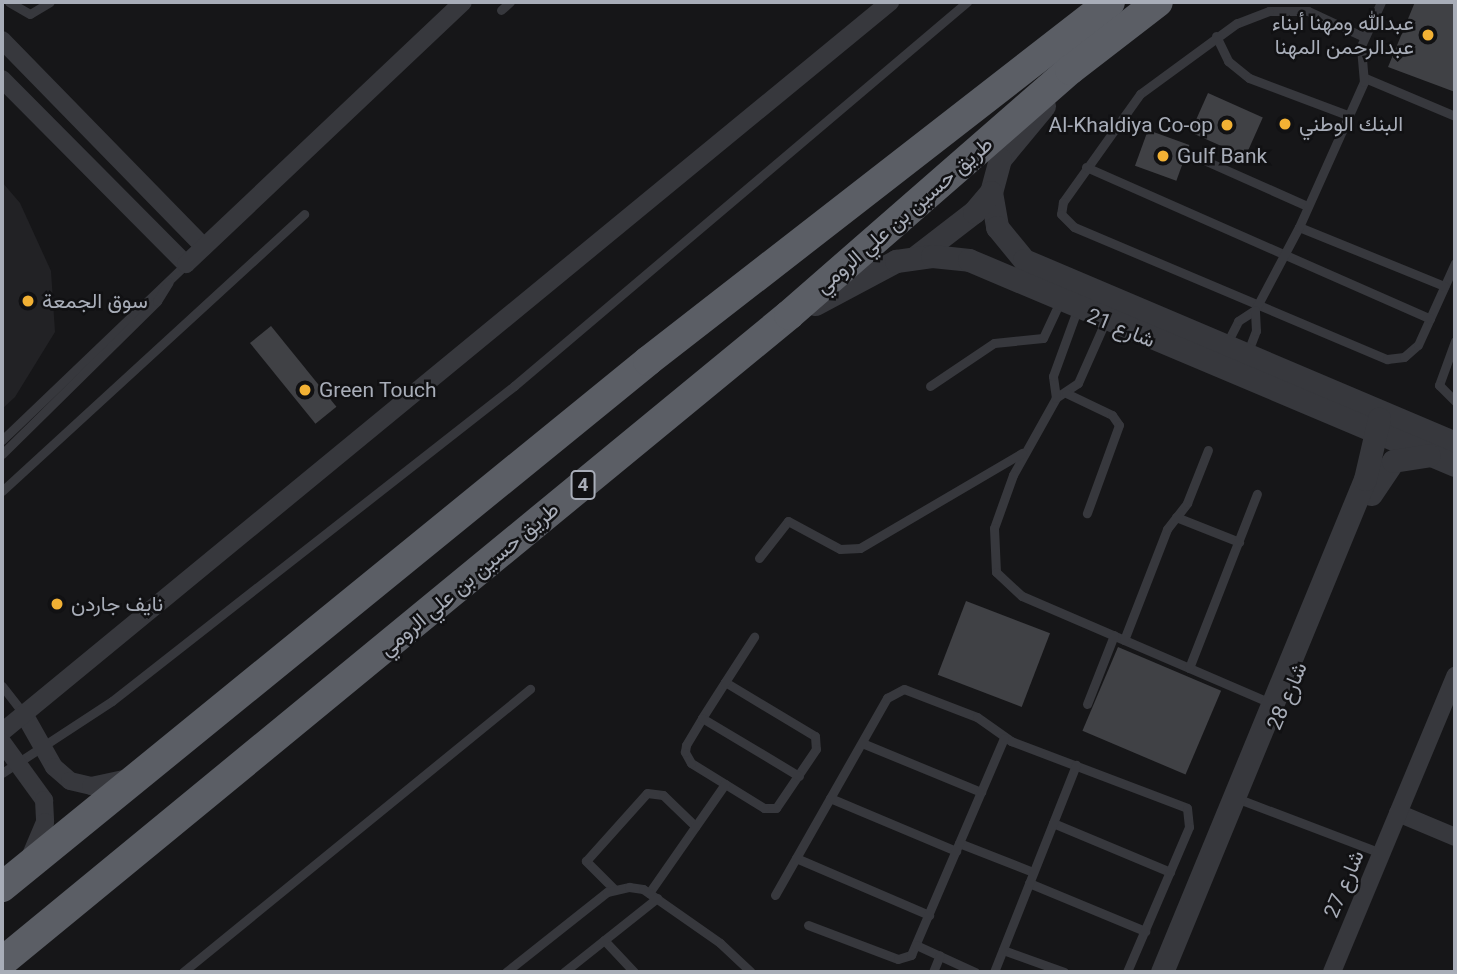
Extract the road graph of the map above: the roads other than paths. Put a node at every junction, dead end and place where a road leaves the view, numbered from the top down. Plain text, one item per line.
1 (9, 2) edge
2 (50, 2) edge
3 (463, 2) edge
4 (510, 2) edge
5 (890, 2) edge
6 (967, 2) edge
7 (1085, 2) edge
8 (1110, 2) edge
9 (1158, 2) edge
10 (1381, 2) edge
11 (870, 8) edge
12 (501, 10) dead end
13 (1216, 36) junction
14 (1364, 37) junction
15 (1065, 39) junction
16 (2, 40) edge
17 (1070, 71) junction
18 (1365, 78) junction
19 (2, 79) edge
20 (1345, 114) junction
21 (1455, 116) edge
22 (1206, 161) dead end
23 (1086, 167) junction
24 (991, 192) junction
25 (1307, 205) junction
26 (304, 214) dead end
27 (1299, 227) junction
28 (204, 247) junction
29 (1284, 256) junction
30 (914, 258) junction
31 (1455, 263) edge
32 (186, 264) junction
33 (170, 280) junction
34 (1039, 280) junction
35 (1444, 286) junction
36 (1068, 306) junction
37 (1256, 307) junction
38 (789, 315) junction
39 (1430, 319) junction
40 (1105, 322) junction
41 (1455, 341) edge
42 (1235, 352) junction
43 (930, 386) dead end
44 (1066, 393) junction
45 (1056, 398) junction
46 (1455, 401) edge
47 (1378, 422) junction
48 (2, 440) edge
49 (1455, 443) edge
50 (1208, 450) dead end
51 (1023, 452) junction
52 (2, 454) edge
53 (1432, 455) junction
54 (1455, 465) edge
55 (2, 491) edge
56 (1258, 494) dead end
57 (1087, 513) dead end
58 (1176, 517) junction
59 (1239, 542) junction
60 (759, 558) dead end
61 (1114, 635) junction
62 (754, 637) dead end
63 (1124, 640) junction
64 (1189, 668) junction
65 (1455, 676) edge
66 (725, 682) junction
67 (2, 686) edge
68 (530, 689) dead end
69 (1087, 704) dead end
70 (1273, 704) junction
71 (24, 714) junction
72 (702, 718) junction
73 (2, 732) edge
74 (1004, 738) junction
75 (2, 742) edge
76 (41, 743) junction
77 (862, 743) junction
78 (17, 760) junction
79 (1076, 765) junction
80 (2, 773) edge
81 (141, 773) junction
82 (799, 776) junction
83 (725, 784) junction
84 (981, 792) junction
85 (830, 798) junction
86 (1244, 801) junction
87 (1398, 813) junction
88 (1053, 823) junction
89 (695, 826) junction
90 (1455, 836) edge
91 (958, 847) junction
92 (1381, 853) junction
93 (796, 858) junction
94 (1033, 872) junction
95 (1170, 872) junction
96 (10, 880) edge
97 (1029, 883) junction
98 (614, 889) junction
99 (653, 895) junction
100 (775, 895) dead end
101 (929, 915) junction
102 (808, 925) dead end
103 (1145, 931) junction
104 (604, 940) junction
105 (916, 945) junction
106 (1003, 950) junction
107 (940, 955) junction
108 (2, 962) edge
109 (961, 968) edge
110 (183, 972) edge
111 (506, 972) edge
112 (564, 972) edge
113 (634, 972) edge
114 (751, 972) edge
115 (933, 972) edge
116 (975, 972) edge
117 (994, 972) edge
118 (1064, 972) edge
119 (1127, 972) edge
120 (1162, 972) edge
121 (1173, 972) edge
122 (1332, 972) edge

1 - 2 lane
3 - 28 street
4 - 12 lane
5 - 11 street
6 - 76 lane
7 - 15 street
8 - 15 highway, طريق حسين بن علي الرومي
9 - 17 highway, طريق حسين بن علي الرومي / 4
10 - 14 lane
11 - 71 street
13 - 14 lane
13 - 20 lane
13 - 23 lane
14 - 18 lane
15 - 81 highway, طريق حسين بن علي الرومي
16 - 28 street
17 - 24 street, شارع 21
17 - 38 highway, طريق حسين بن علي الرومي / 4
18 - 20 lane
18 - 21 lane
19 - 32 street
20 - 25 lane
22 - 25 lane
23 - 29 lane
23 - 37 lane
24 - 30 street
24 - 34 street, شارع 21
25 - 27 lane
26 - 55 lane
27 - 29 lane
27 - 35 lane
28 - 32 street
29 - 37 lane
29 - 39 lane
30 - 34 street, شارع 21
30 - 38 street, شارع 21
31 - 35 lane
32 - 33 lane
33 - 48 lane
33 - 52 lane
34 - 36 street, شارع 21
34 - 42 street, شارع 21
35 - 39 lane
36 - 40 street, شارع 21
36 - 43 lane
36 - 45 lane
37 - 39 lane
37 - 42 lane
37 - 42 lane
38 - 108 highway, طريق حسين بن علي الرومي / 4
40 - 44 lane
40 - 47 street, شارع 21
41 - 46 lane
42 - 47 street, شارع 21
44 - 45 lane
44 - 57 lane
45 - 51 lane
47 - 49 street, شارع 21
47 - 53 street, شارع 21
47 - 70 street, شارع 28
50 - 58 lane
51 - 60 lane
51 - 61 lane
53 - 54 street, شارع 21
53 - 86 street, شارع 28
56 - 59 lane
58 - 59 lane
58 - 63 lane
59 - 64 lane
61 - 63 lane
61 - 69 lane
62 - 66 lane
63 - 64 lane
64 - 70 lane
65 - 87 street, شارع 27
66 - 72 lane
66 - 82 lane
67 - 71 lane
68 - 110 lane
70 - 120 street, شارع 28
71 - 73 street
71 - 76 street
72 - 82 lane
72 - 83 lane
74 - 77 lane
74 - 79 lane
74 - 84 lane
75 - 78 street
76 - 78 lane
76 - 81 street
77 - 84 lane
77 - 85 lane
78 - 80 lane
78 - 96 street
79 - 88 lane
79 - 95 lane
81 - 96 highway, طريق حسين بن علي الرومي
82 - 83 lane
83 - 89 lane
84 - 91 lane
85 - 91 lane
85 - 93 lane
86 - 92 lane
86 - 121 street, شارع 28
87 - 90 street
87 - 92 street, شارع 27
88 - 94 lane
88 - 95 lane
89 - 98 lane
89 - 99 lane
91 - 94 lane
91 - 101 lane
92 - 122 street, شارع 27
93 - 100 lane
93 - 101 lane
94 - 97 lane
95 - 103 lane
97 - 103 lane
97 - 106 lane
98 - 99 lane
98 - 111 lane
99 - 104 lane
99 - 114 lane
101 - 105 lane
102 - 105 lane
103 - 119 lane
104 - 112 lane
104 - 113 lane
105 - 107 lane
106 - 117 lane
106 - 118 lane
107 - 109 lane
107 - 115 lane
109 - 116 lane

